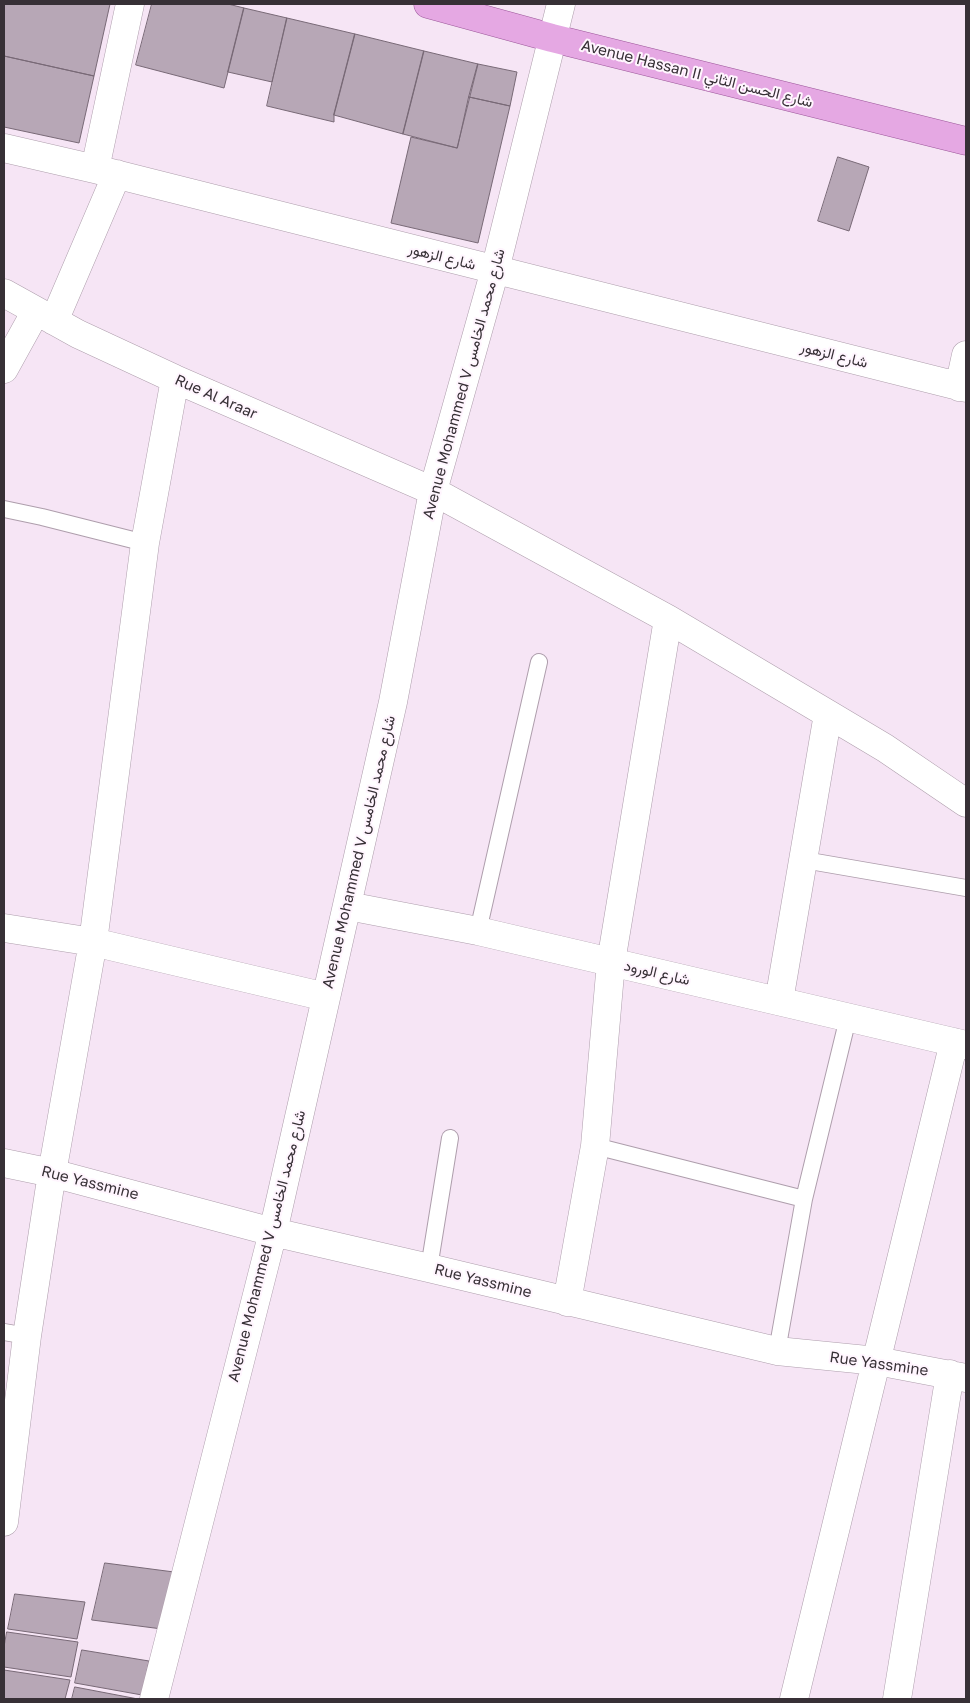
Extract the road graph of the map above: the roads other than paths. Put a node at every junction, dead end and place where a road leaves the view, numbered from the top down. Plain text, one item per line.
1 (130, 4) edge
2 (561, 4) edge
3 (439, 5) edge
4 (552, 38) junction
5 (966, 141) edge
6 (4, 148) edge
7 (106, 172) junction
8 (495, 270) junction
9 (4, 293) edge
10 (45, 316) junction
11 (966, 355) edge
12 (4, 369) edge
13 (175, 379) junction
14 (962, 388) edge
15 (433, 491) junction
16 (4, 509) edge
17 (145, 544) junction
18 (668, 619) junction
19 (539, 662) dead end
20 (828, 714) junction
21 (966, 803) edge
22 (804, 860) junction
23 (966, 888) edge
24 (348, 906) junction
25 (4, 928) edge
26 (478, 931) junction
27 (93, 942) junction
28 (611, 962) junction
29 (326, 997) junction
30 (779, 1001) junction
31 (848, 1018) junction
32 (960, 1044) edge
33 (450, 1138) dead end
34 (595, 1146) junction
35 (4, 1163) edge
36 (52, 1173) junction
37 (804, 1199) junction
38 (273, 1232) junction
39 (429, 1268) junction
40 (567, 1302) junction
41 (15, 1334) edge
42 (777, 1351) junction
43 (877, 1361) junction
44 (958, 1376) edge
45 (4, 1516) edge
46 (154, 1699) edge
47 (794, 1699) edge
48 (897, 1699) edge

1 - 7 street
2 - 4 street, Avenue Mohammed V شارع محمد الخامس
3 - 4 main road, Avenue Hassan II شارع الحسن الثاني
4 - 5 main road, Avenue Hassan II شارع الحسن الثاني
4 - 8 street, Avenue Mohammed V شارع محمد الخامس
6 - 7 street, شارع الزهور
7 - 8 street, شارع الزهور
7 - 10 street
8 - 14 street, شارع الزهور
8 - 15 street, Avenue Mohammed V شارع محمد الخامس
9 - 10 street, Rue Al Araar
10 - 12 street
10 - 13 street, Rue Al Araar
11 - 14 street
13 - 15 street, Rue Al Araar
13 - 17 street
15 - 18 street, Rue Al Araar
15 - 24 street, Avenue Mohammed V شارع محمد الخامس
16 - 17 lane
17 - 27 street
18 - 20 street, Rue Al Araar
18 - 28 street
19 - 26 lane
20 - 21 street, Rue Al Araar
20 - 22 street
22 - 23 lane
22 - 30 street
24 - 26 street, شارع الورود
24 - 29 street, Avenue Mohammed V شارع محمد الخامس
25 - 27 street
26 - 28 street, شارع الورود
27 - 29 street
27 - 36 street
28 - 30 street, شارع الورود
28 - 34 street
29 - 38 street, Avenue Mohammed V شارع محمد الخامس
30 - 31 street, شارع الورود
31 - 32 street, شارع الورود
31 - 37 lane
32 - 43 street
33 - 39 lane
34 - 37 lane
34 - 40 street
35 - 36 street, Rue Yassmine
36 - 38 street, Rue Yassmine
36 - 41 street
37 - 42 lane
38 - 39 street, Rue Yassmine
38 - 46 street, Avenue Mohammed V شارع محمد الخامس
39 - 40 street, Rue Yassmine
40 - 42 street, Rue Yassmine
41 - 45 street
42 - 43 street, Rue Yassmine
43 - 44 street, Rue Yassmine
43 - 47 street
44 - 48 street

